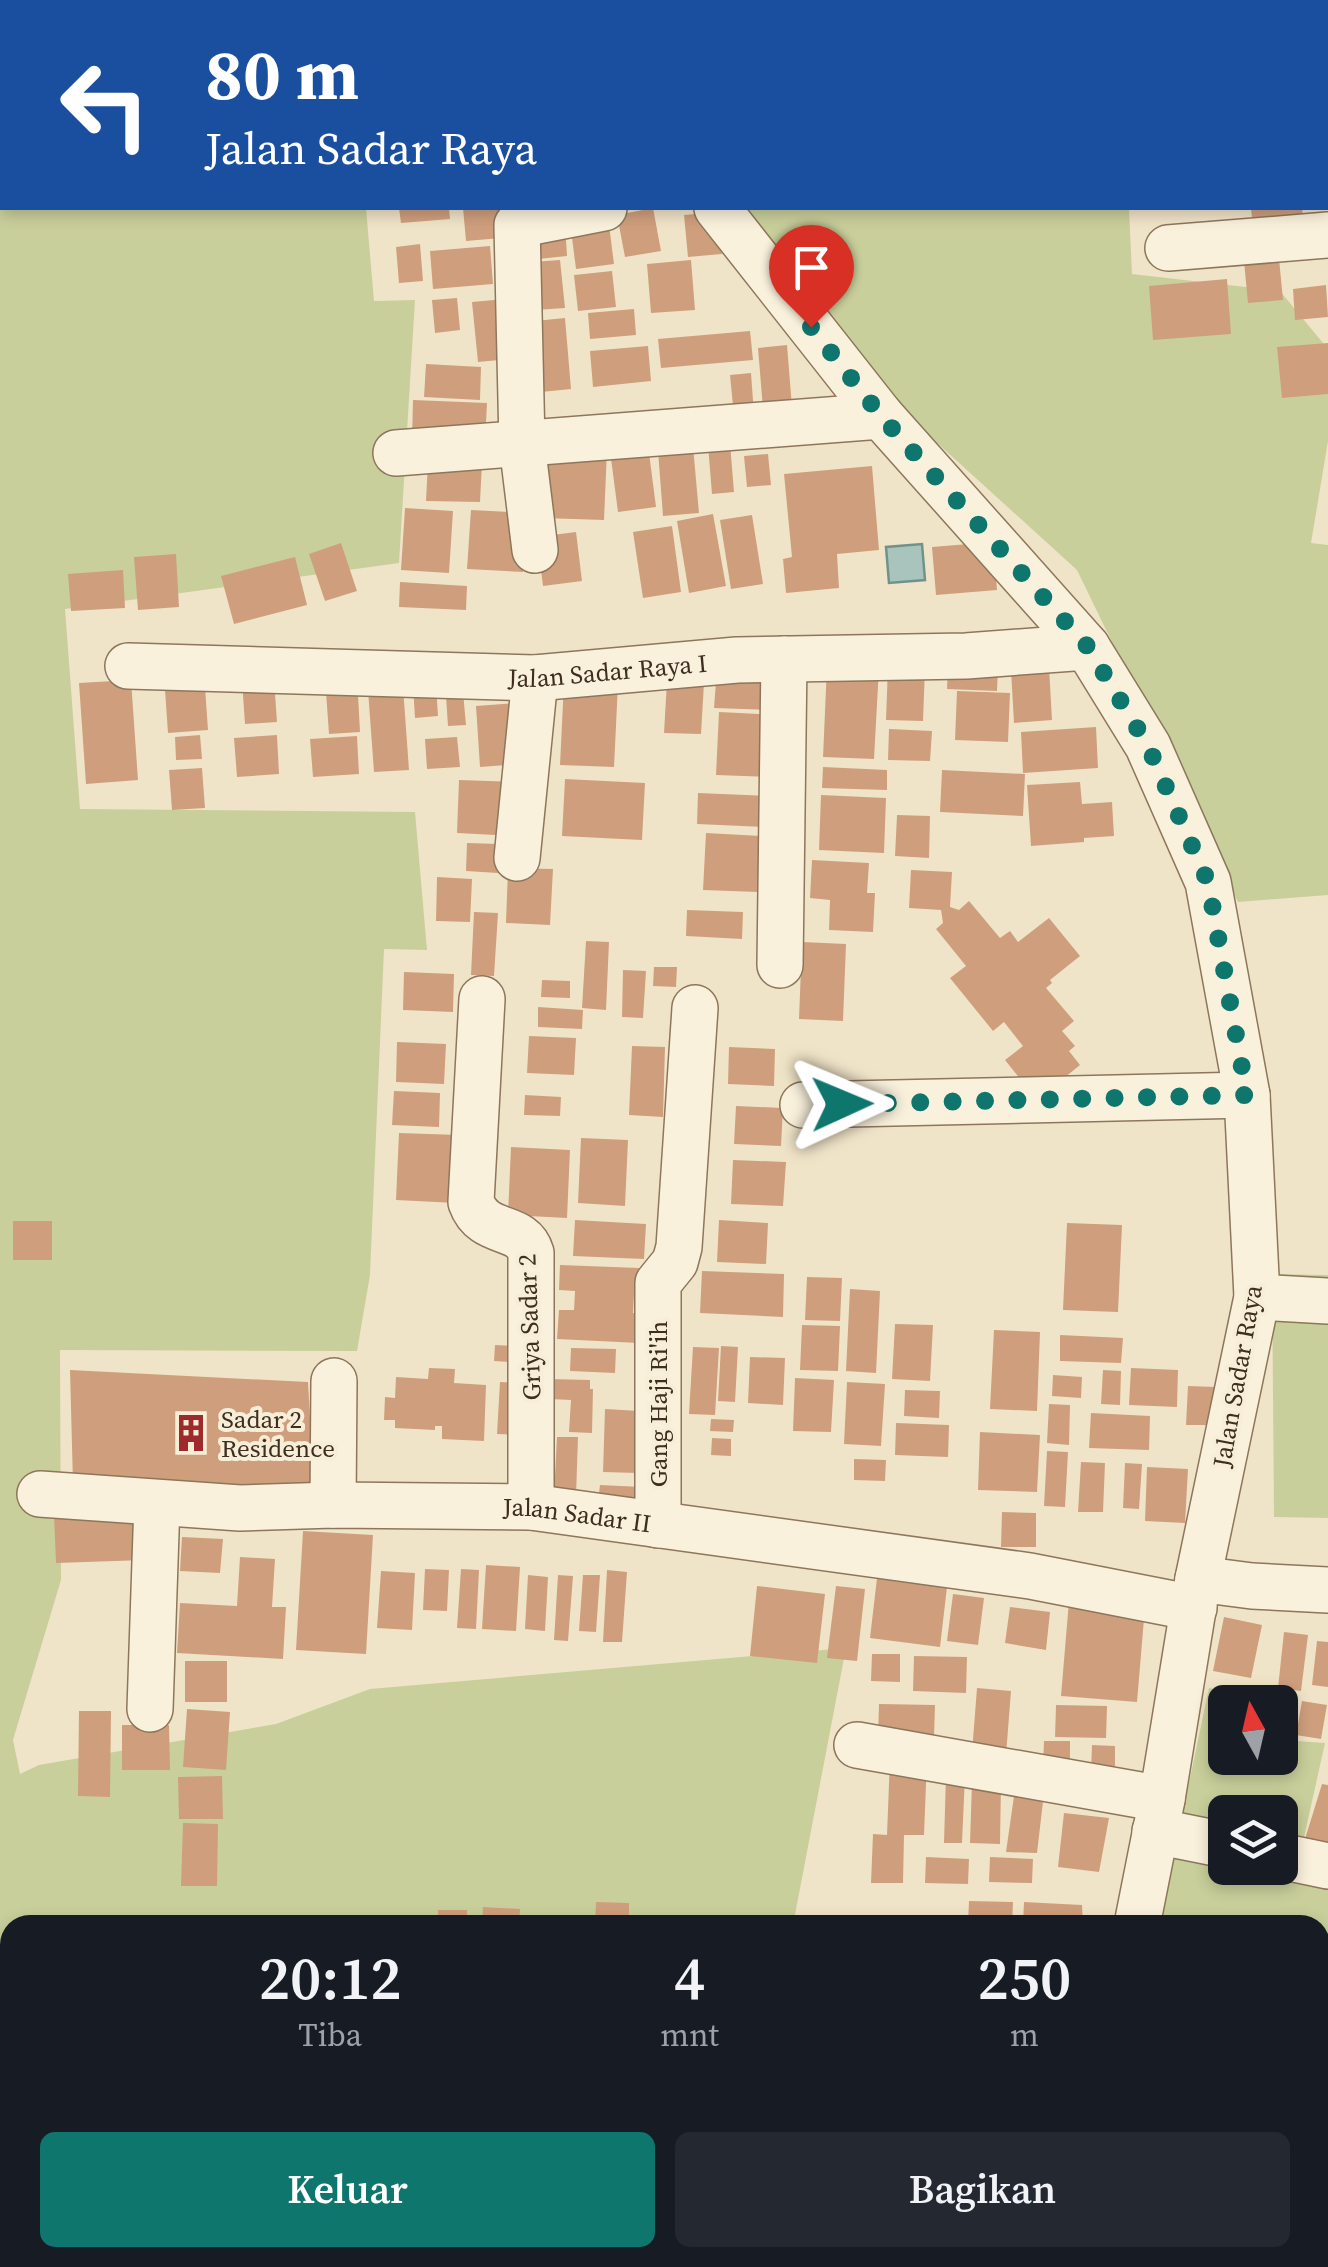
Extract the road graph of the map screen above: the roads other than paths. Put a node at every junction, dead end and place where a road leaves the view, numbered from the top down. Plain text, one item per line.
1 (594, 210) edge
2 (719, 210) edge
3 (1328, 235) edge
4 (1168, 248) dead end
5 (881, 416) junction
6 (522, 444) junction
7 (396, 453) dead end
8 (535, 550) dead end
9 (1088, 647) junction
10 (784, 660) junction
11 (128, 666) dead end
12 (535, 678) junction
13 (518, 858) dead end
14 (780, 965) dead end
15 (482, 999) dead end
16 (695, 1008) dead end
17 (1247, 1095) junction
18 (803, 1106) dead end
19 (1257, 1297) junction
20 (1328, 1300) edge
21 (334, 1381) dead end
22 (40, 1494) dead end
23 (158, 1503) junction
24 (333, 1505) junction
25 (531, 1507) junction
26 (658, 1524) junction
27 (1328, 1590) edge
28 (1196, 1593) junction
29 (150, 1710) dead end
30 (856, 1745) dead end
31 (1158, 1815) junction
32 (1208, 1837) edge
33 (1298, 1860) edge
34 (1328, 1866) edge
35 (1139, 1915) edge

1 - 6 street
2 - 5 street, Jalan Sadar Raya
3 - 4 street
5 - 6 street
5 - 9 street, Jalan Sadar Raya
6 - 7 street
6 - 8 street
9 - 10 street, Jalan Sadar Raya I
9 - 17 street, Jalan Sadar Raya
10 - 12 street, Jalan Sadar Raya I
10 - 14 street
11 - 12 street, Jalan Sadar Raya I
12 - 13 street
15 - 25 street, Griya Sadar 2
16 - 26 street, Gang Haji Ri'ih
17 - 18 street
17 - 19 street, Jalan Sadar Raya
19 - 20 street
19 - 28 street, Jalan Sadar Raya
21 - 24 street
22 - 23 street, Jalan Sadar II
23 - 24 street, Jalan Sadar II
23 - 29 street
24 - 25 street, Jalan Sadar II
25 - 26 street, Jalan Sadar II
26 - 28 street, Jalan Sadar II
27 - 28 street, Jalan Sadar II
28 - 31 street, Jalan Sadar Raya
30 - 31 street
31 - 32 street
31 - 35 street, Jalan Sadar Raya
33 - 34 street

